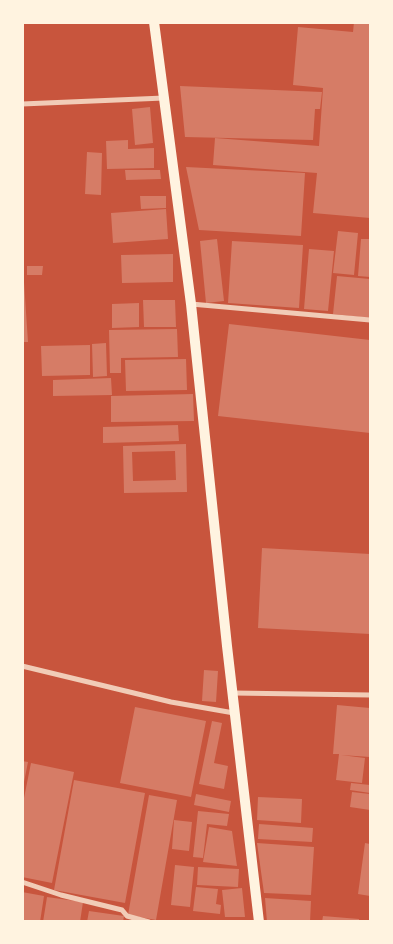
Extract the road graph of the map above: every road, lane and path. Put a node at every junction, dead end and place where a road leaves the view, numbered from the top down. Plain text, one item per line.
1 (154, 22) edge
2 (164, 98) junction
3 (22, 104) edge
4 (191, 304) junction
5 (370, 320) edge
6 (22, 666) edge
7 (232, 693) junction
8 (370, 695) edge
9 (235, 713) junction
10 (22, 882) edge
11 (149, 922) edge
12 (259, 922) edge

1 - 2 main road
2 - 3 street
2 - 4 main road
4 - 5 street
4 - 7 main road
6 - 9 street
7 - 8 street
7 - 9 main road
9 - 12 main road
10 - 11 street

